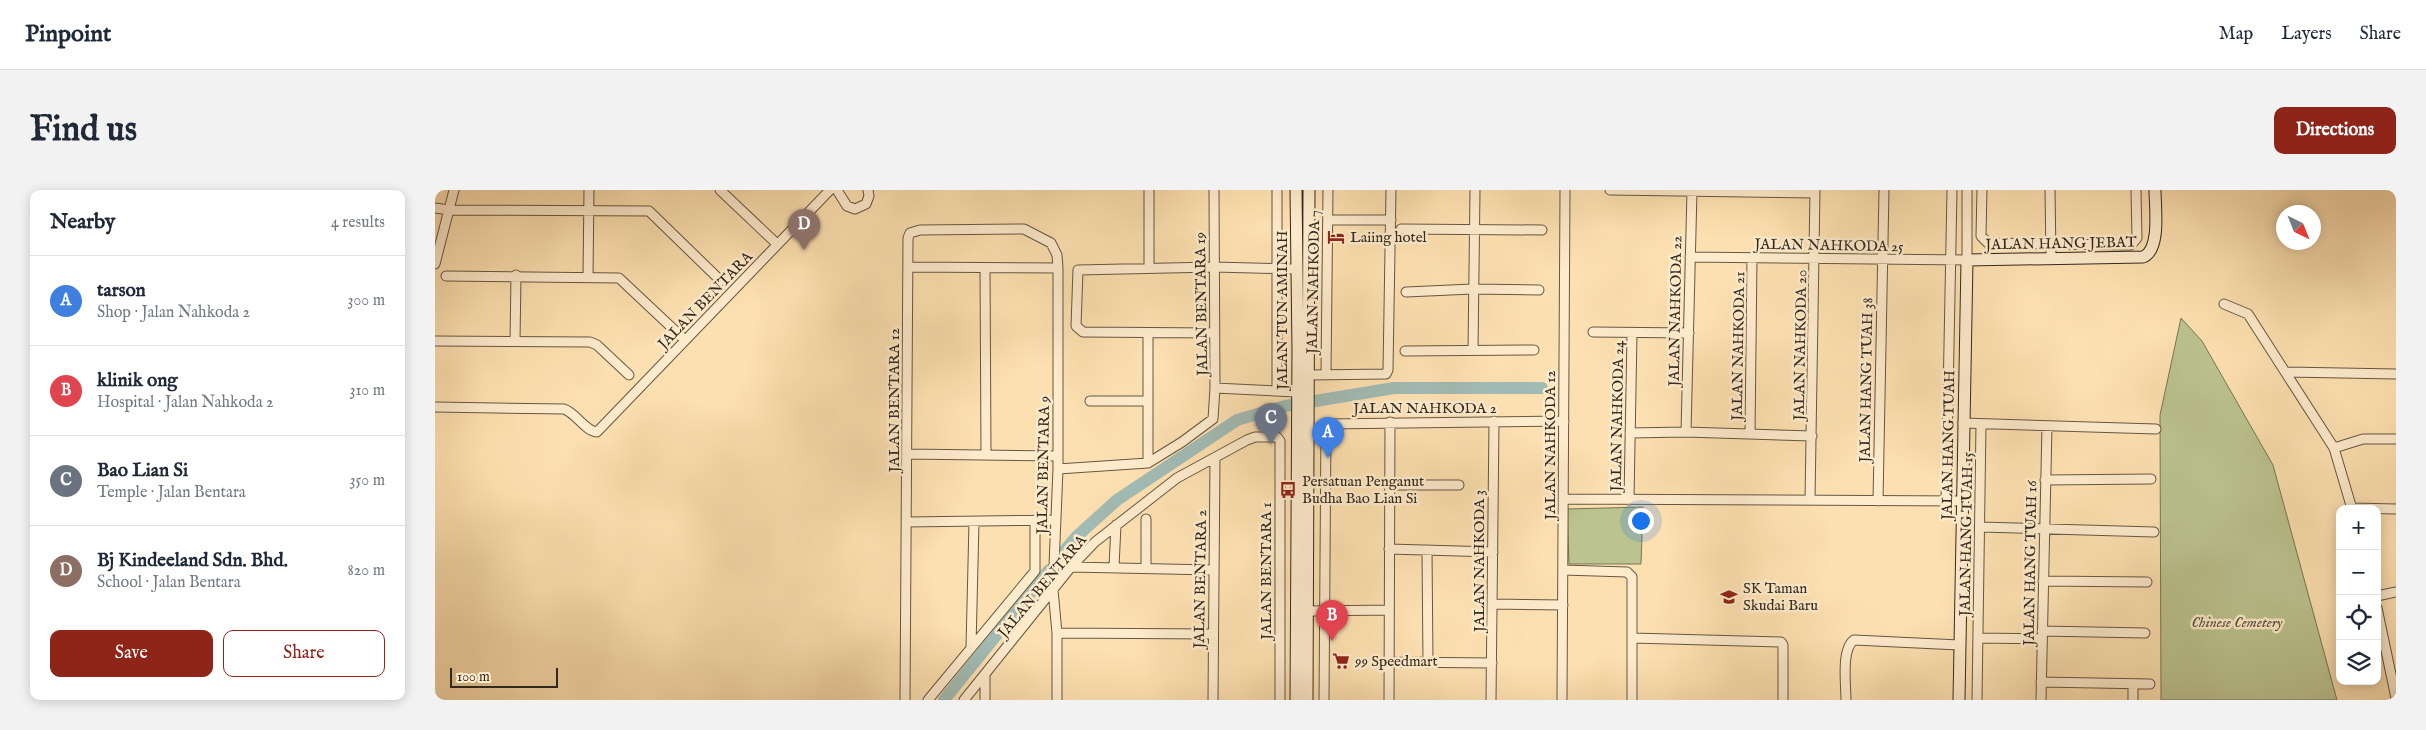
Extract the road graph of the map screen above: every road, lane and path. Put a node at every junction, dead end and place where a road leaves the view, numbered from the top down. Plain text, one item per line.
1 (454, 190) edge
2 (589, 190) edge
3 (720, 190) edge
4 (830, 190) edge
5 (837, 190) edge
6 (868, 190) edge
7 (1149, 190) edge
8 (1214, 190) edge
9 (1277, 190) edge
10 (1296, 190) edge
11 (1309, 190) edge
12 (1328, 190) edge
13 (1391, 190) edge
14 (1475, 190) edge
15 (1565, 190) edge
16 (1611, 190) edge
17 (1633, 190) edge
18 (1884, 190) edge
19 (1952, 190) edge
20 (1967, 190) edge
21 (1982, 190) edge
22 (2050, 190) edge
23 (2136, 190) edge
24 (2155, 190) edge
25 (1692, 191) edge
26 (1753, 191) edge
27 (1815, 191) edge
28 (435, 208) edge
29 (449, 210) junction
30 (589, 211) junction
31 (1328, 220) junction
32 (1391, 220) junction
33 (1401, 229) dead end
34 (1474, 229) junction
35 (1542, 230) dead end
36 (1041, 236) joint
37 (777, 244) junction
38 (2050, 244) junction
39 (1690, 257) junction
40 (2051, 257) junction
41 (1752, 258) junction
42 (1815, 258) junction
43 (1882, 259) junction
44 (1951, 260) junction
45 (1967, 260) junction
46 (435, 264) edge
47 (908, 267) junction
48 (1149, 267) junction
49 (1214, 267) junction
50 (985, 268) junction
51 (1058, 268) junction
52 (1277, 268) junction
53 (1296, 269) junction
54 (516, 275) junction
55 (446, 276) dead end
56 (588, 277) junction
57 (721, 281) dead end
58 (1473, 289) junction
59 (1539, 290) dead end
60 (1406, 292) dead end
61 (2224, 304) dead end
62 (1593, 332) dead end
63 (1148, 333) junction
64 (1213, 333) junction
65 (1689, 333) junction
66 (1632, 334) junction
67 (435, 340) edge
68 (685, 340) junction
69 (515, 341) junction
70 (1473, 350) junction
71 (1534, 350) dead end
72 (1405, 351) dead end
73 (2287, 372) junction
74 (1326, 374) junction
75 (2396, 374) edge
76 (1309, 375) junction
77 (629, 376) dead end
78 (1215, 388) junction
79 (1277, 390) junction
80 (1301, 392) junction
81 (1090, 400) dead end
82 (1148, 401) junction
83 (435, 407) edge
84 (1494, 421) junction
85 (1564, 421) junction
86 (1390, 422) junction
87 (1963, 423) junction
88 (1981, 424) junction
89 (2047, 426) junction
90 (2156, 429) dead end
91 (1303, 430) junction
92 (1687, 432) junction
93 (1630, 433) junction
94 (1750, 434) junction
95 (1812, 436) junction
96 (2396, 438) edge
97 (1280, 441) joint
98 (2334, 448) junction
99 (908, 454) junction
100 (986, 454) junction
101 (1057, 456) junction
102 (1215, 458) junction
103 (1147, 463) junction
104 (1058, 469) junction
105 (2045, 480) junction
106 (2151, 480) dead end
107 (1390, 485) junction
108 (1459, 485) dead end
109 (1563, 499) junction
110 (1629, 500) junction
111 (1810, 500) junction
112 (1878, 501) junction
113 (1946, 501) junction
114 (1962, 501) junction
115 (2351, 505) edge
116 (2381, 509) edge
117 (2396, 509) edge
118 (1146, 519) dead end
119 (1035, 520) junction
120 (1056, 520) junction
121 (907, 522) junction
122 (974, 522) junction
123 (1116, 525) junction
124 (1981, 527) junction
125 (2044, 528) junction
126 (2154, 532) dead end
127 (1389, 549) junction
128 (1427, 550) junction
129 (1493, 552) junction
130 (1114, 566) junction
131 (1071, 567) junction
132 (1146, 568) junction
133 (1213, 570) junction
134 (1563, 570) junction
135 (2043, 581) junction
136 (2147, 582) dead end
137 (1053, 590) junction
138 (2396, 592) edge
139 (2381, 595) edge
140 (1492, 604) junction
141 (1563, 605) junction
142 (1389, 610) junction
143 (1308, 611) junction
144 (1324, 612) junction
145 (2381, 627) edge
146 (1057, 633) junction
147 (2145, 633) dead end
148 (1213, 634) junction
149 (2042, 635) junction
150 (1632, 638) junction
151 (1979, 638) junction
152 (1959, 645) junction
153 (971, 647) junction
154 (1389, 662) junction
155 (1428, 663) junction
156 (1492, 664) junction
157 (985, 675) junction
158 (2041, 682) junction
159 (2133, 684) junction
160 (2150, 684) dead end
161 (2396, 698) edge
162 (905, 700) edge
163 (928, 700) edge
164 (964, 700) edge
165 (985, 700) edge
166 (1057, 700) edge
167 (1067, 700) edge
168 (1213, 700) edge
169 (1280, 700) edge
170 (1296, 700) edge
171 (1307, 700) edge
172 (1323, 700) edge
173 (1389, 700) edge
174 (1491, 700) edge
175 (1562, 700) edge
176 (1632, 700) edge
177 (1783, 700) edge
178 (1846, 700) edge
179 (1959, 700) edge
180 (1977, 700) edge
181 (2041, 700) edge
182 (2133, 700) edge

1 - 29 street
2 - 30 street
3 - 37 street
4 - 37 street, JALAN BENTARA
5 - 6 street
7 - 48 street
8 - 49 street, JALAN BENTARA 19
9 - 52 street
10 - 53 main road, JALAN TUN AMINAH
11 - 76 main road, JALAN TUN AMINAH
12 - 31 street, JALAN NAHKODA 7
13 - 32 street
14 - 34 street
15 - 85 street, JALAN NAHKODA 12
16 - 17 street
17 - 25 street
18 - 43 street, JALAN HANG TUAH 38
19 - 44 street
20 - 45 street, JALAN HANG TUAH
21 - 38 street
22 - 38 street
23 - 38 street
24 - 40 main road, JALAN HANG JEBAT
25 - 26 street
25 - 39 street, JALAN NAHKODA 22
26 - 27 street
27 - 42 street, JALAN NAHKODA 20
28 - 29 street
29 - 30 street
29 - 46 street
30 - 56 street
30 - 57 street
31 - 32 street
31 - 74 street, JALAN NAHKODA 7
32 - 74 street
33 - 34 street
34 - 35 street
34 - 58 street
36 - 47 street, JALAN BENTARA 12
36 - 51 street, JALAN BENTARA 9
37 - 68 street, JALAN BENTARA
38 - 40 street
39 - 41 street, JALAN NAHKODA 25
39 - 65 street, JALAN NAHKODA 22
40 - 45 main road, JALAN HANG JEBAT
41 - 42 street, JALAN NAHKODA 25
41 - 94 street, JALAN NAHKODA 21
42 - 43 street, JALAN NAHKODA 25
42 - 95 street, JALAN NAHKODA 20
43 - 44 street, JALAN NAHKODA 25
43 - 112 street, JALAN HANG TUAH 38
44 - 45 street, JALAN NAHKODA 25
44 - 113 street
45 - 87 main road, JALAN HANG TUAH
47 - 50 street
47 - 99 street, JALAN BENTARA 12
48 - 49 street
48 - 63 street
49 - 52 street
49 - 64 street, JALAN BENTARA 19
50 - 51 street
50 - 100 street
51 - 101 street, JALAN BENTARA 9
52 - 53 street
52 - 79 street
53 - 80 main road, JALAN TUN AMINAH
54 - 55 street
54 - 56 street
54 - 69 street
56 - 68 street
58 - 59 street
58 - 60 street
58 - 70 street
61 - 73 street
62 - 66 street, JALAN NAHKODA 24
63 - 64 street
63 - 82 street
64 - 78 street, JALAN BENTARA 19
65 - 66 street, JALAN NAHKODA 24
65 - 92 street, JALAN NAHKODA 22
66 - 93 street, JALAN NAHKODA 24
67 - 69 street
68 - 83 street, JALAN BENTARA
69 - 77 street
70 - 71 street
70 - 72 street
73 - 75 street
73 - 98 street
74 - 76 street
76 - 80 main road, JALAN TUN AMINAH
78 - 79 street
78 - 103 street, JALAN BENTARA 19
79 - 80 street
80 - 91 main road, JALAN TUN AMINAH
81 - 82 street
82 - 103 street
84 - 85 street, JALAN NAHKODA 2
84 - 86 street, JALAN NAHKODA 2
84 - 129 street, JALAN NAHKODA 3
85 - 109 street, JALAN NAHKODA 12
86 - 107 street
86 - 144 street, JALAN NAHKODA 2
87 - 88 street
87 - 114 main road, JALAN HANG TUAH
88 - 89 street
88 - 124 street, JALAN HANG TUAH 15
89 - 90 street
89 - 105 street, JALAN HANG TUAH 16
91 - 143 main road, JALAN TUN AMINAH
91 - 170 main road, JALAN TUN AMINAH
92 - 93 street
92 - 94 street
93 - 110 street, JALAN NAHKODA 24
94 - 95 street
95 - 111 street, JALAN NAHKODA 20
96 - 98 street
97 - 102 street, JALAN BENTARA
97 - 169 street, JALAN BENTARA 1
98 - 115 street
99 - 100 street
99 - 121 street, JALAN BENTARA 12
100 - 101 street
101 - 104 street, JALAN BENTARA 9
102 - 123 street, JALAN BENTARA
102 - 133 street, JALAN BENTARA 2
103 - 104 street
104 - 120 street, JALAN BENTARA 9
105 - 106 street
105 - 125 street, JALAN HANG TUAH 16
107 - 108 street
107 - 127 street
109 - 110 street
109 - 134 street, JALAN NAHKODA 12
110 - 111 street
111 - 112 street
112 - 113 street
113 - 114 street
114 - 152 main road, JALAN HANG TUAH
116 - 117 street
118 - 132 street
119 - 120 street
119 - 122 street
119 - 153 street, JALAN BENTARA
120 - 137 street, JALAN BENTARA 9
121 - 122 street
121 - 162 street, JALAN BENTARA 12
122 - 153 street
123 - 130 street
123 - 131 street, JALAN BENTARA
124 - 125 street
124 - 151 street, JALAN HANG TUAH 15
125 - 126 street
125 - 135 street, JALAN HANG TUAH 16
127 - 128 street
127 - 142 street
128 - 129 street
128 - 155 street
129 - 140 street, JALAN NAHKODA 3
130 - 131 street
130 - 132 street
131 - 137 street, JALAN BENTARA
132 - 133 street
133 - 148 street, JALAN BENTARA 2
134 - 141 street, JALAN NAHKODA 12
134 - 150 street
135 - 136 street
135 - 149 street, JALAN HANG TUAH 16
137 - 146 street, JALAN BENTARA 9
137 - 157 street, JALAN BENTARA
138 - 139 street
140 - 141 street
140 - 156 street, JALAN NAHKODA 3
141 - 175 street, JALAN NAHKODA 12
142 - 144 street
142 - 154 street
143 - 144 street
143 - 171 main road, JALAN TUN AMINAH
144 - 172 street, JALAN NAHKODA 2
145 - 161 street
146 - 148 street
146 - 166 street, JALAN BENTARA 9
147 - 149 street
148 - 168 street, JALAN BENTARA 2
149 - 151 street
149 - 158 street, JALAN HANG TUAH 16
150 - 176 street
150 - 177 street
151 - 180 street, JALAN HANG TUAH 15
152 - 178 street
152 - 179 main road, JALAN HANG TUAH
153 - 163 street, JALAN BENTARA
154 - 155 street
154 - 173 street
155 - 156 street
156 - 174 street, JALAN NAHKODA 3
157 - 164 street, JALAN BENTARA
157 - 165 street
158 - 159 street
158 - 181 street, JALAN HANG TUAH 16
159 - 160 street
159 - 182 street
166 - 167 street

